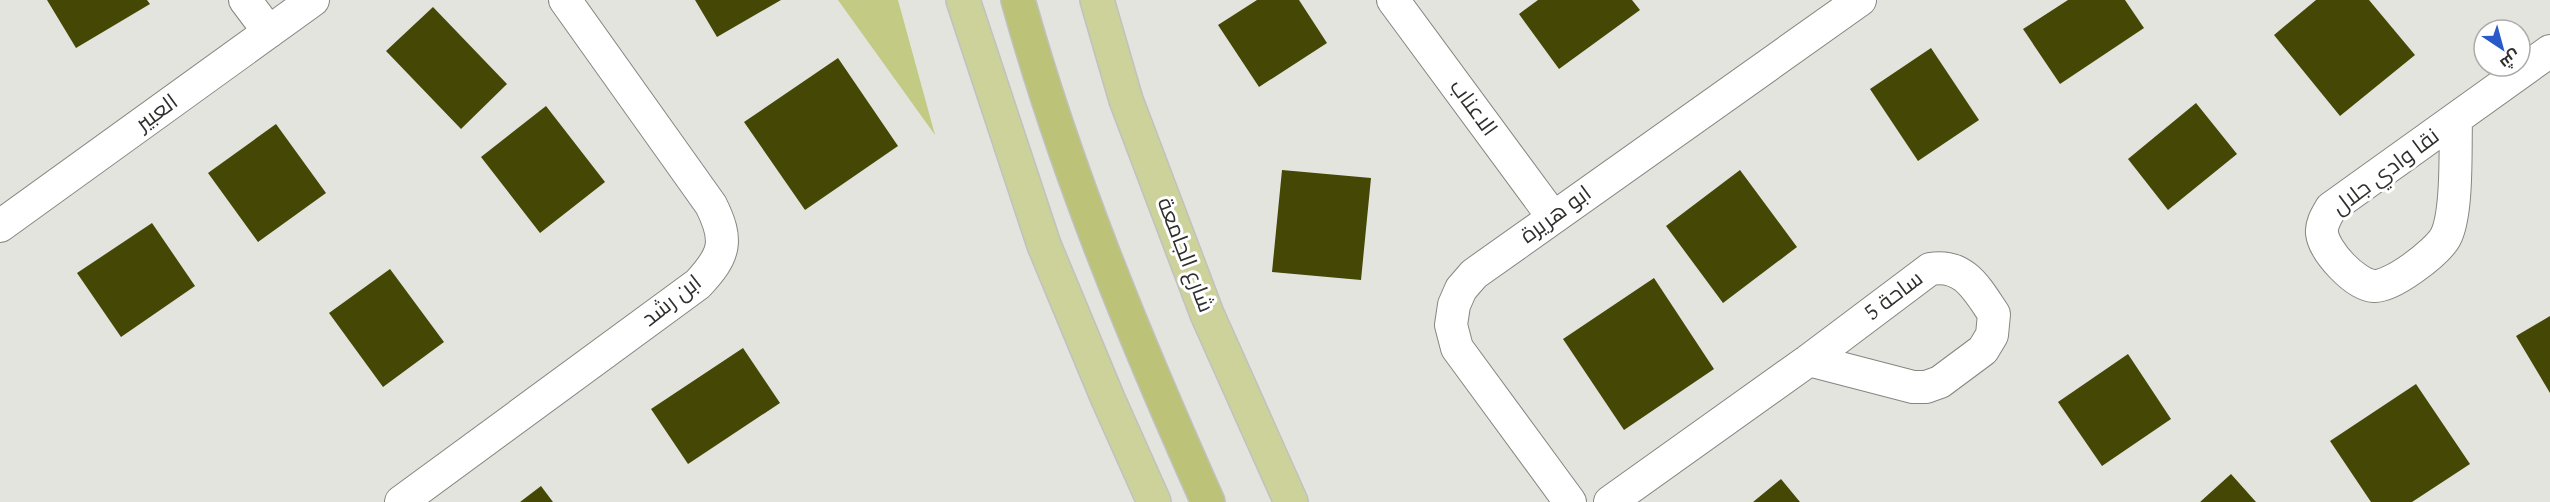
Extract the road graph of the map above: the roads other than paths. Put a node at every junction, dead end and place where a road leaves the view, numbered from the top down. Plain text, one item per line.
1 (245, 0) edge
2 (314, 0) edge
3 (564, 0) edge
4 (963, 0) edge
5 (1018, 0) edge
6 (1097, 0) edge
7 (1393, 0) edge
8 (1860, 0) edge
9 (268, 32) junction
10 (2550, 51) edge
11 (2456, 120) junction
12 (1552, 217) junction
13 (0, 226) edge
14 (1809, 360) junction
15 (401, 502) edge
16 (1154, 502) edge
17 (1208, 502) edge
18 (1291, 502) edge
19 (1570, 502) edge
20 (1610, 502) edge

1 - 9 street
2 - 9 street, العبير
3 - 15 street, ابن رشد
4 - 16 main road
5 - 17 highway
6 - 18 main road, شارع الجامعة
7 - 12 street, الاعناب
8 - 12 street, ابو هريرة
9 - 13 street, العبير
10 - 11 street, نقا وادي جلال
11 - 11 street, نقا وادي جلال
12 - 19 street, ابو هريرة
14 - 14 street, ساحة 5
14 - 20 street, ساحة 5

